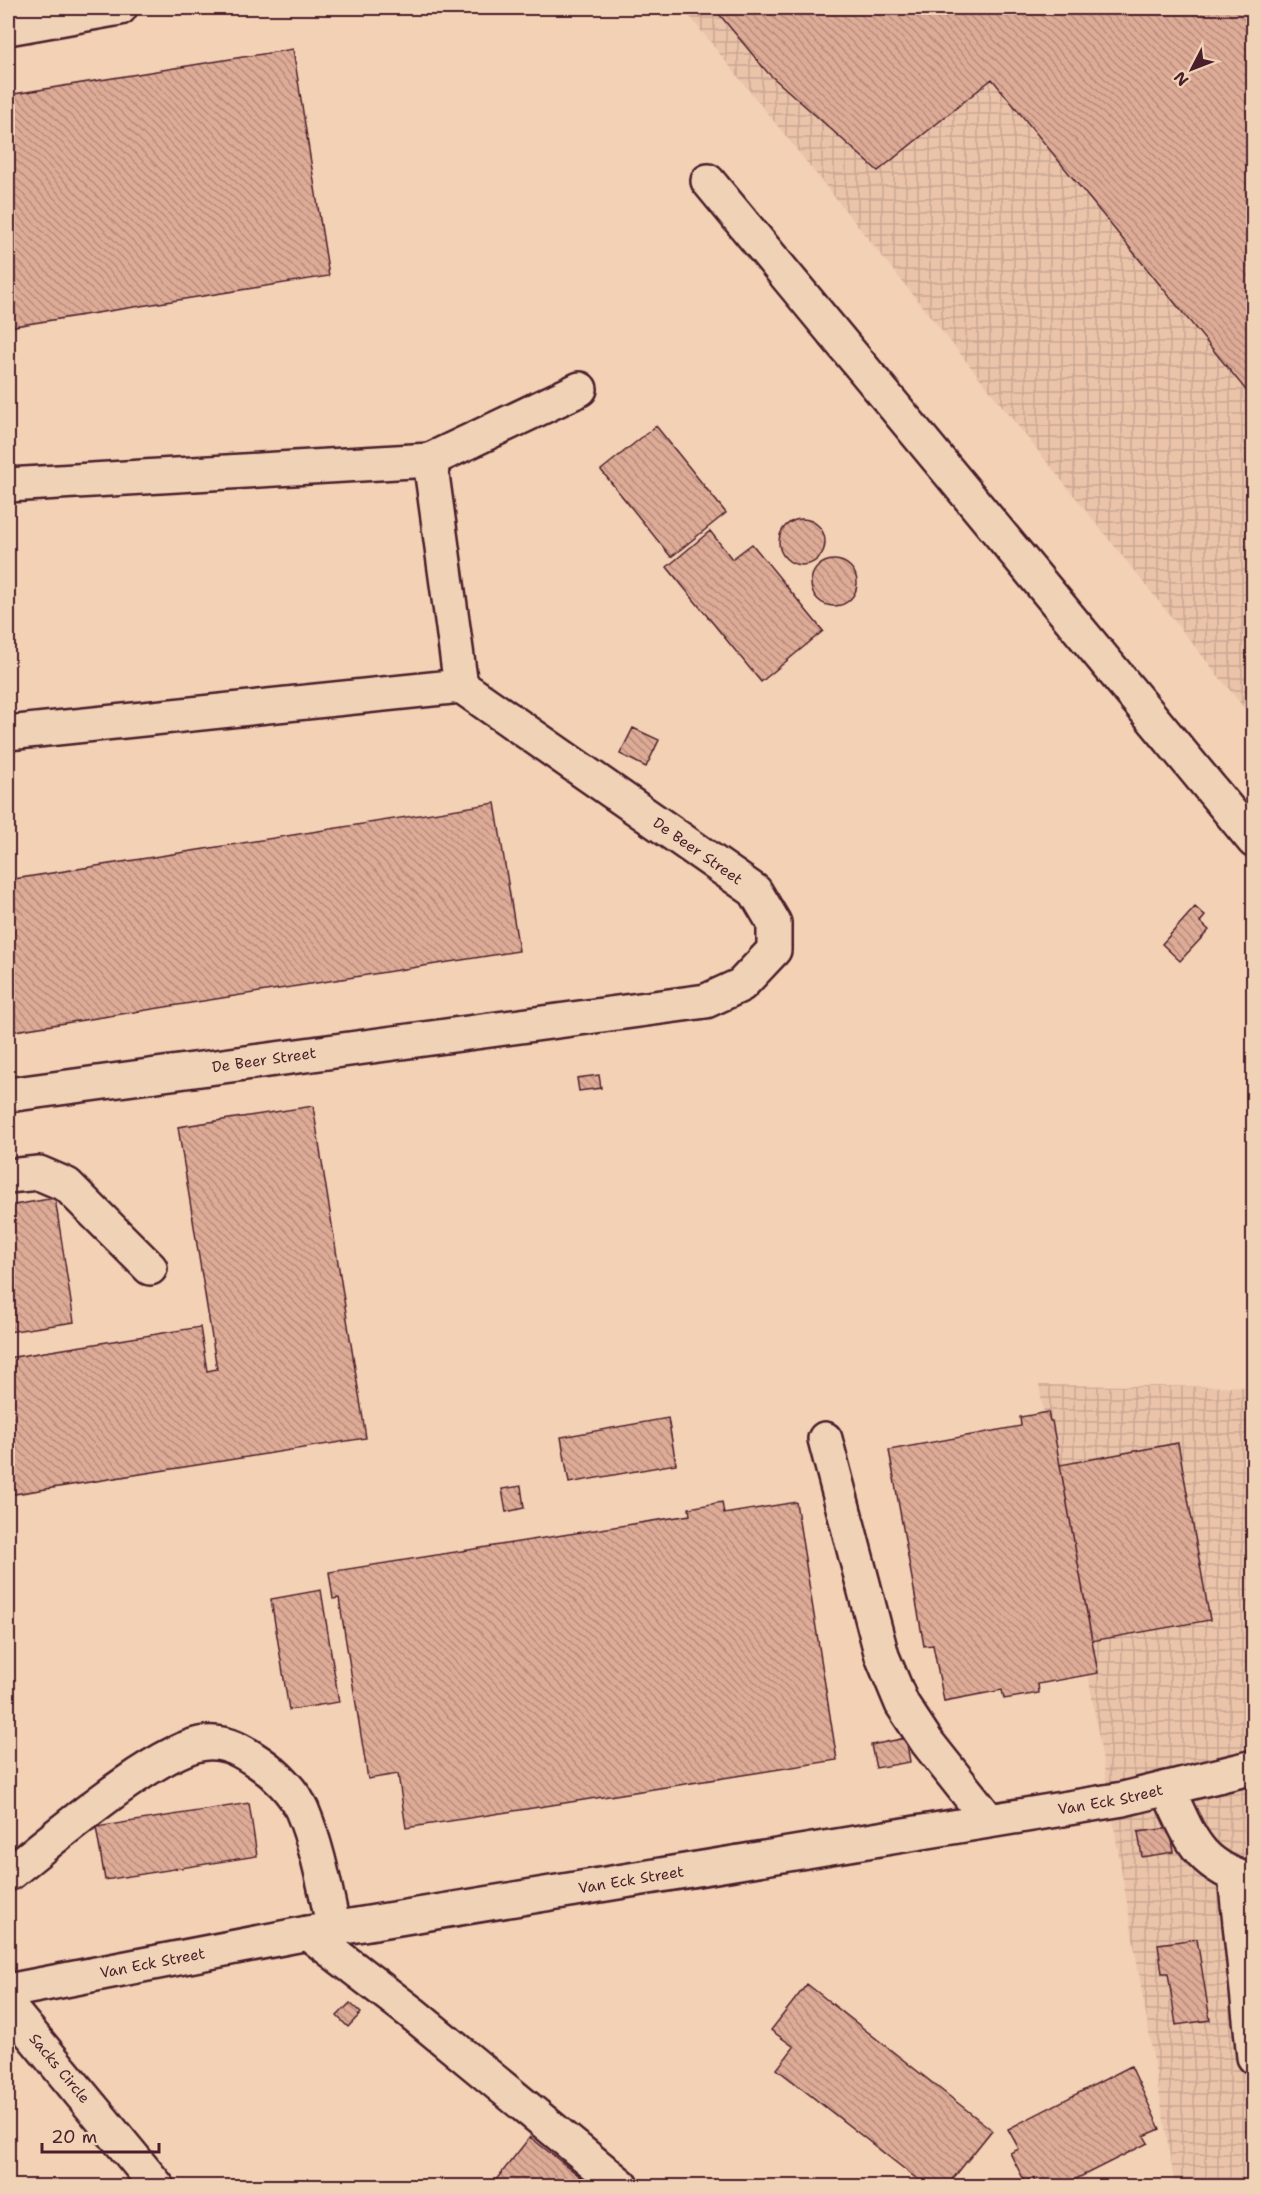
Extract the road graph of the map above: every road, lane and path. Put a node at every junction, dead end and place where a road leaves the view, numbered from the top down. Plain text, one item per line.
1 (120, 8) edge
2 (8, 28) edge
3 (708, 181) dead end
4 (580, 389) dead end
5 (430, 460) junction
6 (8, 485) edge
7 (461, 686) junction
8 (8, 733) edge
9 (1254, 841) edge
10 (8, 1095) edge
11 (8, 1176) edge
12 (150, 1268) dead end
13 (825, 1439) dead end
14 (1254, 1767) edge
15 (1167, 1788) junction
16 (988, 1820) junction
17 (10, 1873) dead end
18 (1244, 1879) edge
19 (321, 1931) junction
20 (8, 1991) edge
21 (8, 2006) edge
22 (1254, 2057) edge
23 (157, 2187) edge
24 (622, 2187) edge

1 - 2 lane
3 - 9 lane
4 - 5 lane
5 - 6 lane
5 - 7 lane
7 - 8 lane
7 - 10 lane, De Beer Street
11 - 12 lane
13 - 16 lane
14 - 15 lane, Van Eck Street
15 - 16 lane, Van Eck Street
15 - 18 lane
16 - 19 lane, Van Eck Street
17 - 19 lane
18 - 22 lane
19 - 20 lane, Van Eck Street
19 - 24 lane
21 - 23 lane, Sacks Circle

